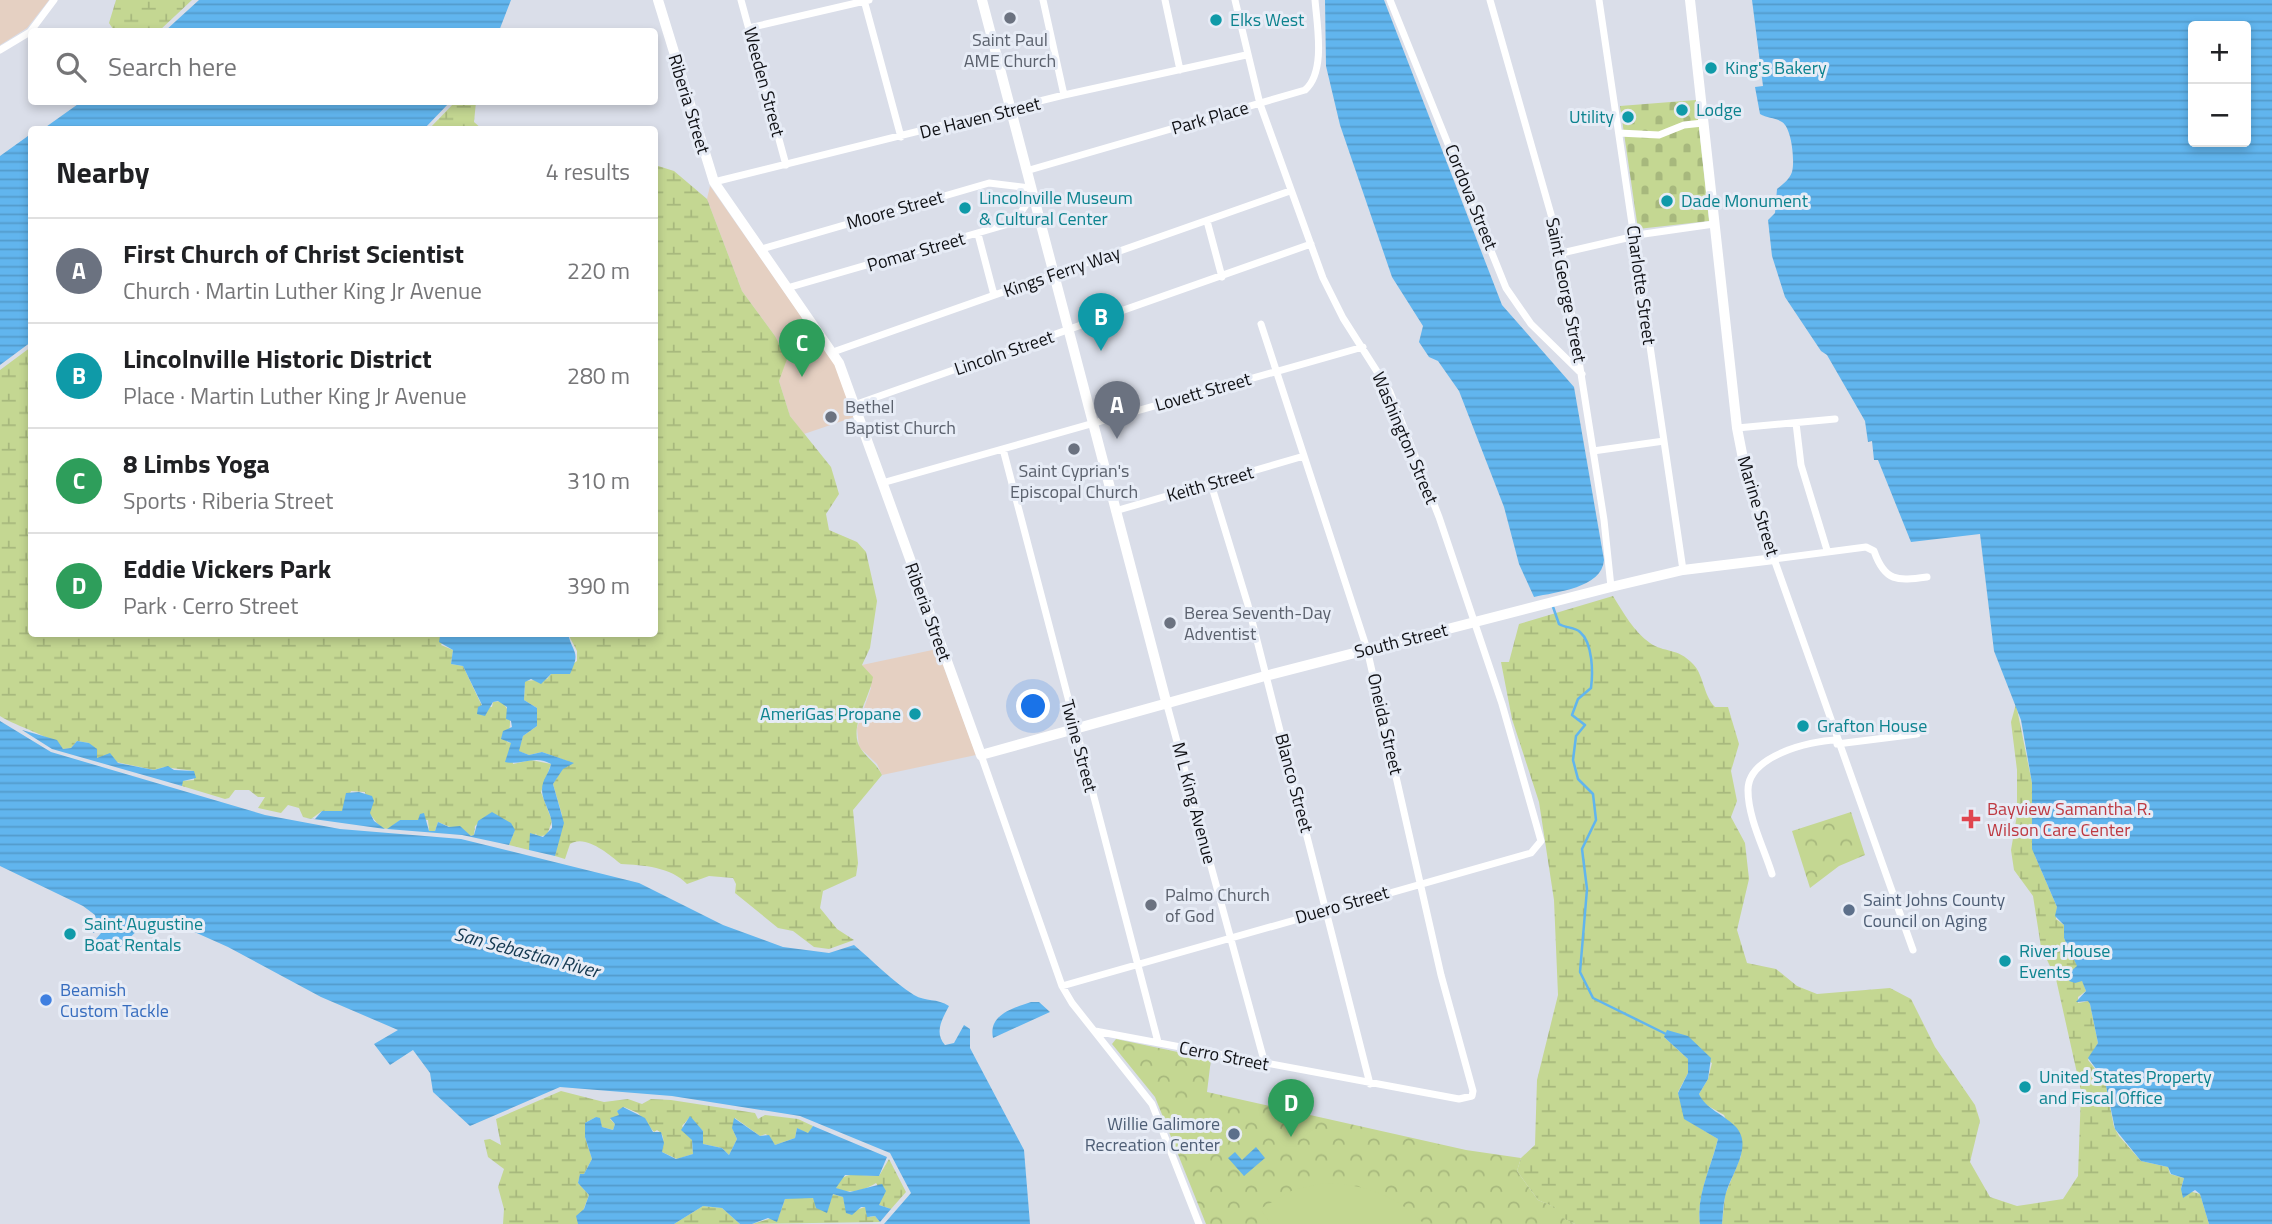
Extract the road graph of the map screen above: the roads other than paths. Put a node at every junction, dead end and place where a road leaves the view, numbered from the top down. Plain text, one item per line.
1 (54, 0) edge
2 (658, 0) edge
3 (741, 0) edge
4 (866, 0) edge
5 (982, 0) edge
6 (1043, 0) edge
7 (1166, 0) edge
8 (1236, 0) edge
9 (1315, 0) edge
10 (1390, 0) edge
11 (1490, 0) edge
12 (1599, 0) edge
13 (1690, 0) edge
14 (33, 28) edge
15 (749, 28) junction
16 (28, 33) edge
17 (0, 50) edge
18 (1246, 55) junction
19 (1180, 70) junction
20 (1064, 95) junction
21 (1260, 104) junction
22 (1010, 109) junction
23 (1703, 123) junction
24 (1619, 133) junction
25 (901, 137) junction
26 (786, 165) junction
27 (1025, 172) junction
28 (714, 182) junction
29 (1290, 191) junction
30 (1031, 192) junction
31 (1207, 221) junction
32 (1714, 224) junction
33 (978, 234) junction
34 (1633, 237) junction
35 (1311, 244) junction
36 (762, 249) junction
37 (1562, 253) junction
38 (1053, 276) junction
39 (1222, 277) junction
40 (787, 288) junction
41 (994, 295) junction
42 (1261, 324) dead end
43 (1067, 331) junction
44 (1363, 347) junction
45 (833, 352) junction
46 (1275, 372) junction
47 (1582, 375) junction
48 (854, 405) junction
49 (1835, 418) dead end
50 (1796, 423) junction
51 (1091, 424) junction
52 (1737, 428) junction
53 (1664, 441) junction
54 (1003, 449) junction
55 (1593, 451) junction
56 (1304, 456) junction
57 (882, 483) junction
58 (1211, 484) junction
59 (1115, 511) junction
60 (1827, 550) junction
61 (1774, 559) junction
62 (1684, 570) junction
63 (1927, 577) dead end
64 (1611, 587) junction
65 (1475, 622) junction
66 (1367, 649) junction
67 (1265, 676) junction
68 (1167, 705) junction
69 (1075, 730) junction
70 (1917, 734) dead end
71 (1837, 742) junction
72 (981, 755) junction
73 (1539, 846) joint
74 (1772, 874) dead end
75 (1421, 883) junction
76 (1328, 910) junction
77 (1231, 936) junction
78 (1913, 950) dead end
79 (1138, 963) junction
80 (1062, 986) junction
81 (1096, 1031) junction
82 (1158, 1042) junction
83 (1265, 1064) junction
84 (1370, 1084) junction
85 (1473, 1091) joint
86 (1199, 1224) edge

1 - 14 street
2 - 28 street, Riberia Street
3 - 15 street, Weeden Street
4 - 15 street
4 - 25 street
5 - 22 street
6 - 20 street
7 - 19 street
8 - 18 street, Washington Street
9 - 21 street, Park Place
10 - 47 street, Cordova Street
11 - 37 street, Saint George Street
12 - 24 street, Charlotte Street
13 - 23 street, Marine Street
15 - 26 street, Weeden Street
16 - 17 street
18 - 19 street, De Haven Street
18 - 21 street, Washington Street
19 - 20 street, De Haven Street
20 - 22 street, De Haven Street
21 - 27 street, Park Place
21 - 29 street, Washington Street
22 - 25 street, De Haven Street
22 - 27 street
23 - 24 street
23 - 32 street, Marine Street
24 - 34 street, Charlotte Street
25 - 26 street, De Haven Street
26 - 28 street, De Haven Street
27 - 30 street
28 - 36 street, Riberia Street
29 - 31 street, Kings Ferry Way
29 - 35 street, Washington Street
30 - 33 street, Pomar Street
30 - 36 street, Moore Street
30 - 38 street
31 - 38 street, Kings Ferry Way
31 - 39 street
32 - 34 street
32 - 52 street, Marine Street
33 - 40 street, Pomar Street
33 - 41 street
34 - 37 street
34 - 53 street, Charlotte Street
35 - 39 street, Lincoln Street
35 - 44 street, Washington Street
36 - 40 street, Riberia Street
37 - 47 street, Saint George Street
38 - 41 street, Kings Ferry Way
38 - 43 street
39 - 43 street, Lincoln Street
40 - 45 street, Riberia Street
41 - 45 street, Kings Ferry Way
42 - 46 street, Oneida Street
43 - 48 street, Lincoln Street
43 - 51 street
44 - 46 street, Lovett Street
44 - 65 street, Washington Street
45 - 48 street, Riberia Street
46 - 51 street, Lovett Street
46 - 56 street, Oneida Street
47 - 55 street, Saint George Street
48 - 57 street, Riberia Street
49 - 50 street
50 - 52 street
50 - 60 street
51 - 54 street, Lovett Street
51 - 59 street
52 - 61 street, Marine Street
53 - 55 street
53 - 62 street, Charlotte Street
54 - 57 street, Lovett Street
54 - 69 street, Twine Street
55 - 64 street, Saint George Street
56 - 58 street, Keith Street
56 - 66 street, Oneida Street
57 - 72 street, Riberia Street
58 - 59 street, Keith Street
58 - 67 street, Blanco Street
59 - 68 street
60 - 61 street, South Street
60 - 63 street, South Street
61 - 62 street, South Street
61 - 71 street, Marine Street
62 - 64 street, South Street
64 - 65 street, South Street
65 - 66 street, South Street
65 - 73 street, Washington Street
66 - 67 street, South Street
66 - 75 street, Oneida Street
67 - 68 street, South Street
67 - 76 street, Blanco Street
68 - 69 street, South Street
68 - 77 street, M L King Avenue
69 - 72 street, South Street
69 - 79 street, Twine Street
70 - 71 street
71 - 74 street
71 - 78 street, Marine Street
72 - 80 street, Riberia Street
73 - 75 street, Duero Street
75 - 76 street, Duero Street
75 - 85 street, Oneida Street
76 - 77 street, Duero Street
76 - 84 street, Blanco Street
77 - 79 street, Duero Street
77 - 83 street, M L King Avenue
79 - 80 street, Duero Street
79 - 82 street, Twine Street
80 - 81 street, Riberia Street
81 - 82 street, Cerro Street
81 - 86 street, Riberia Street
82 - 83 street, Cerro Street
83 - 84 street, Cerro Street
84 - 85 street, Cerro Street

